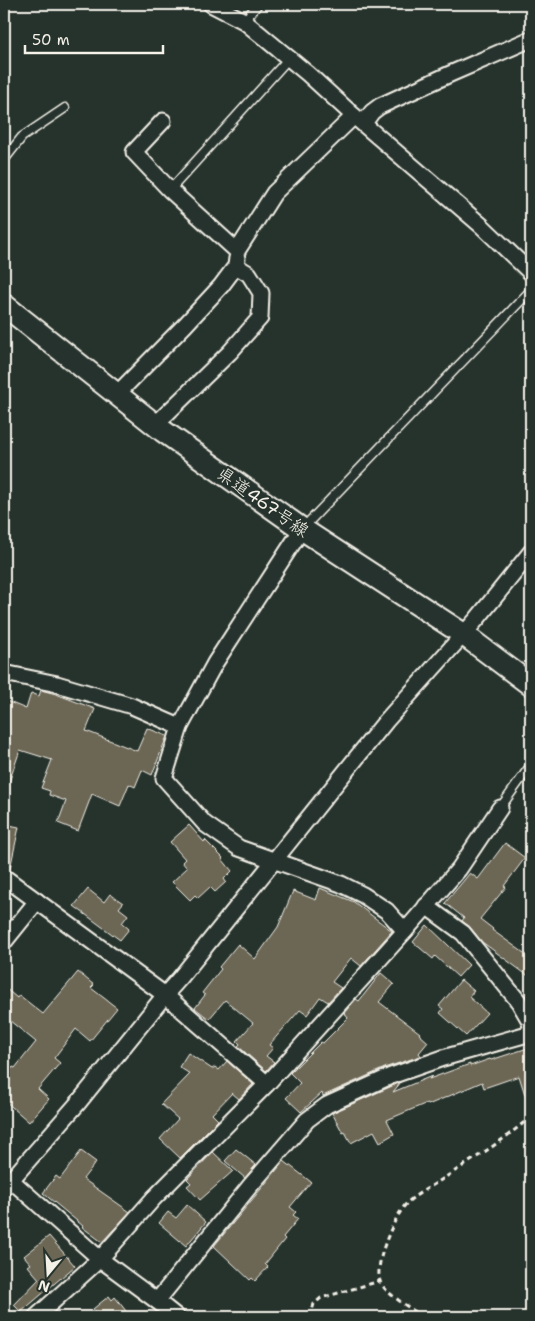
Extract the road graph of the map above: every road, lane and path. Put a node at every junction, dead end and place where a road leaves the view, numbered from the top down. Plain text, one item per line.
1 (210, 4) edge
2 (258, 4) edge
3 (244, 21) junction
4 (531, 39) edge
5 (289, 58) junction
6 (65, 108) dead end
7 (359, 119) junction
8 (163, 121) dead end
9 (4, 160) edge
10 (170, 190) junction
11 (236, 258) junction
12 (531, 273) edge
13 (531, 290) edge
14 (4, 305) edge
15 (116, 395) junction
16 (155, 425) junction
17 (302, 529) junction
18 (531, 552) edge
19 (463, 634) junction
20 (4, 673) edge
21 (530, 683) edge
22 (180, 727) junction
23 (531, 764) edge
24 (500, 808) joint
25 (275, 861) junction
26 (4, 877) edge
27 (37, 901) junction
28 (426, 906) junction
29 (405, 931) junction
30 (4, 942) edge
31 (165, 995) junction
32 (531, 1027) edge
33 (531, 1033) edge
34 (267, 1084) junction
35 (531, 1116) edge
36 (7, 1184) edge
37 (100, 1258) junction
38 (380, 1282) junction
39 (157, 1301) junction
40 (36, 1317) edge
41 (176, 1317) edge
42 (310, 1317) edge
43 (423, 1317) edge

1 - 3 street
2 - 3 lane
3 - 5 street
4 - 7 street
5 - 7 street
5 - 10 lane
6 - 9 lane
7 - 11 street
7 - 12 street
8 - 10 street
10 - 11 street
11 - 15 street
11 - 16 street
13 - 17 lane
14 - 15 main road, 県道467号線
15 - 16 main road, 県道467号線
16 - 17 main road, 県道467号線
17 - 19 main road, 県道467号線
17 - 22 street
18 - 19 street
19 - 21 main road, 県道467号線
19 - 25 street
20 - 22 street
22 - 25 street
23 - 24 lane
24 - 28 street
25 - 29 street
25 - 31 street
26 - 27 street
27 - 30 street
27 - 31 street
28 - 29 street
28 - 32 street
29 - 34 street
31 - 34 street
31 - 36 street
33 - 39 street
34 - 37 street
35 - 38 path
36 - 37 street
37 - 39 street
37 - 40 street
38 - 42 path
38 - 43 path
39 - 41 street

